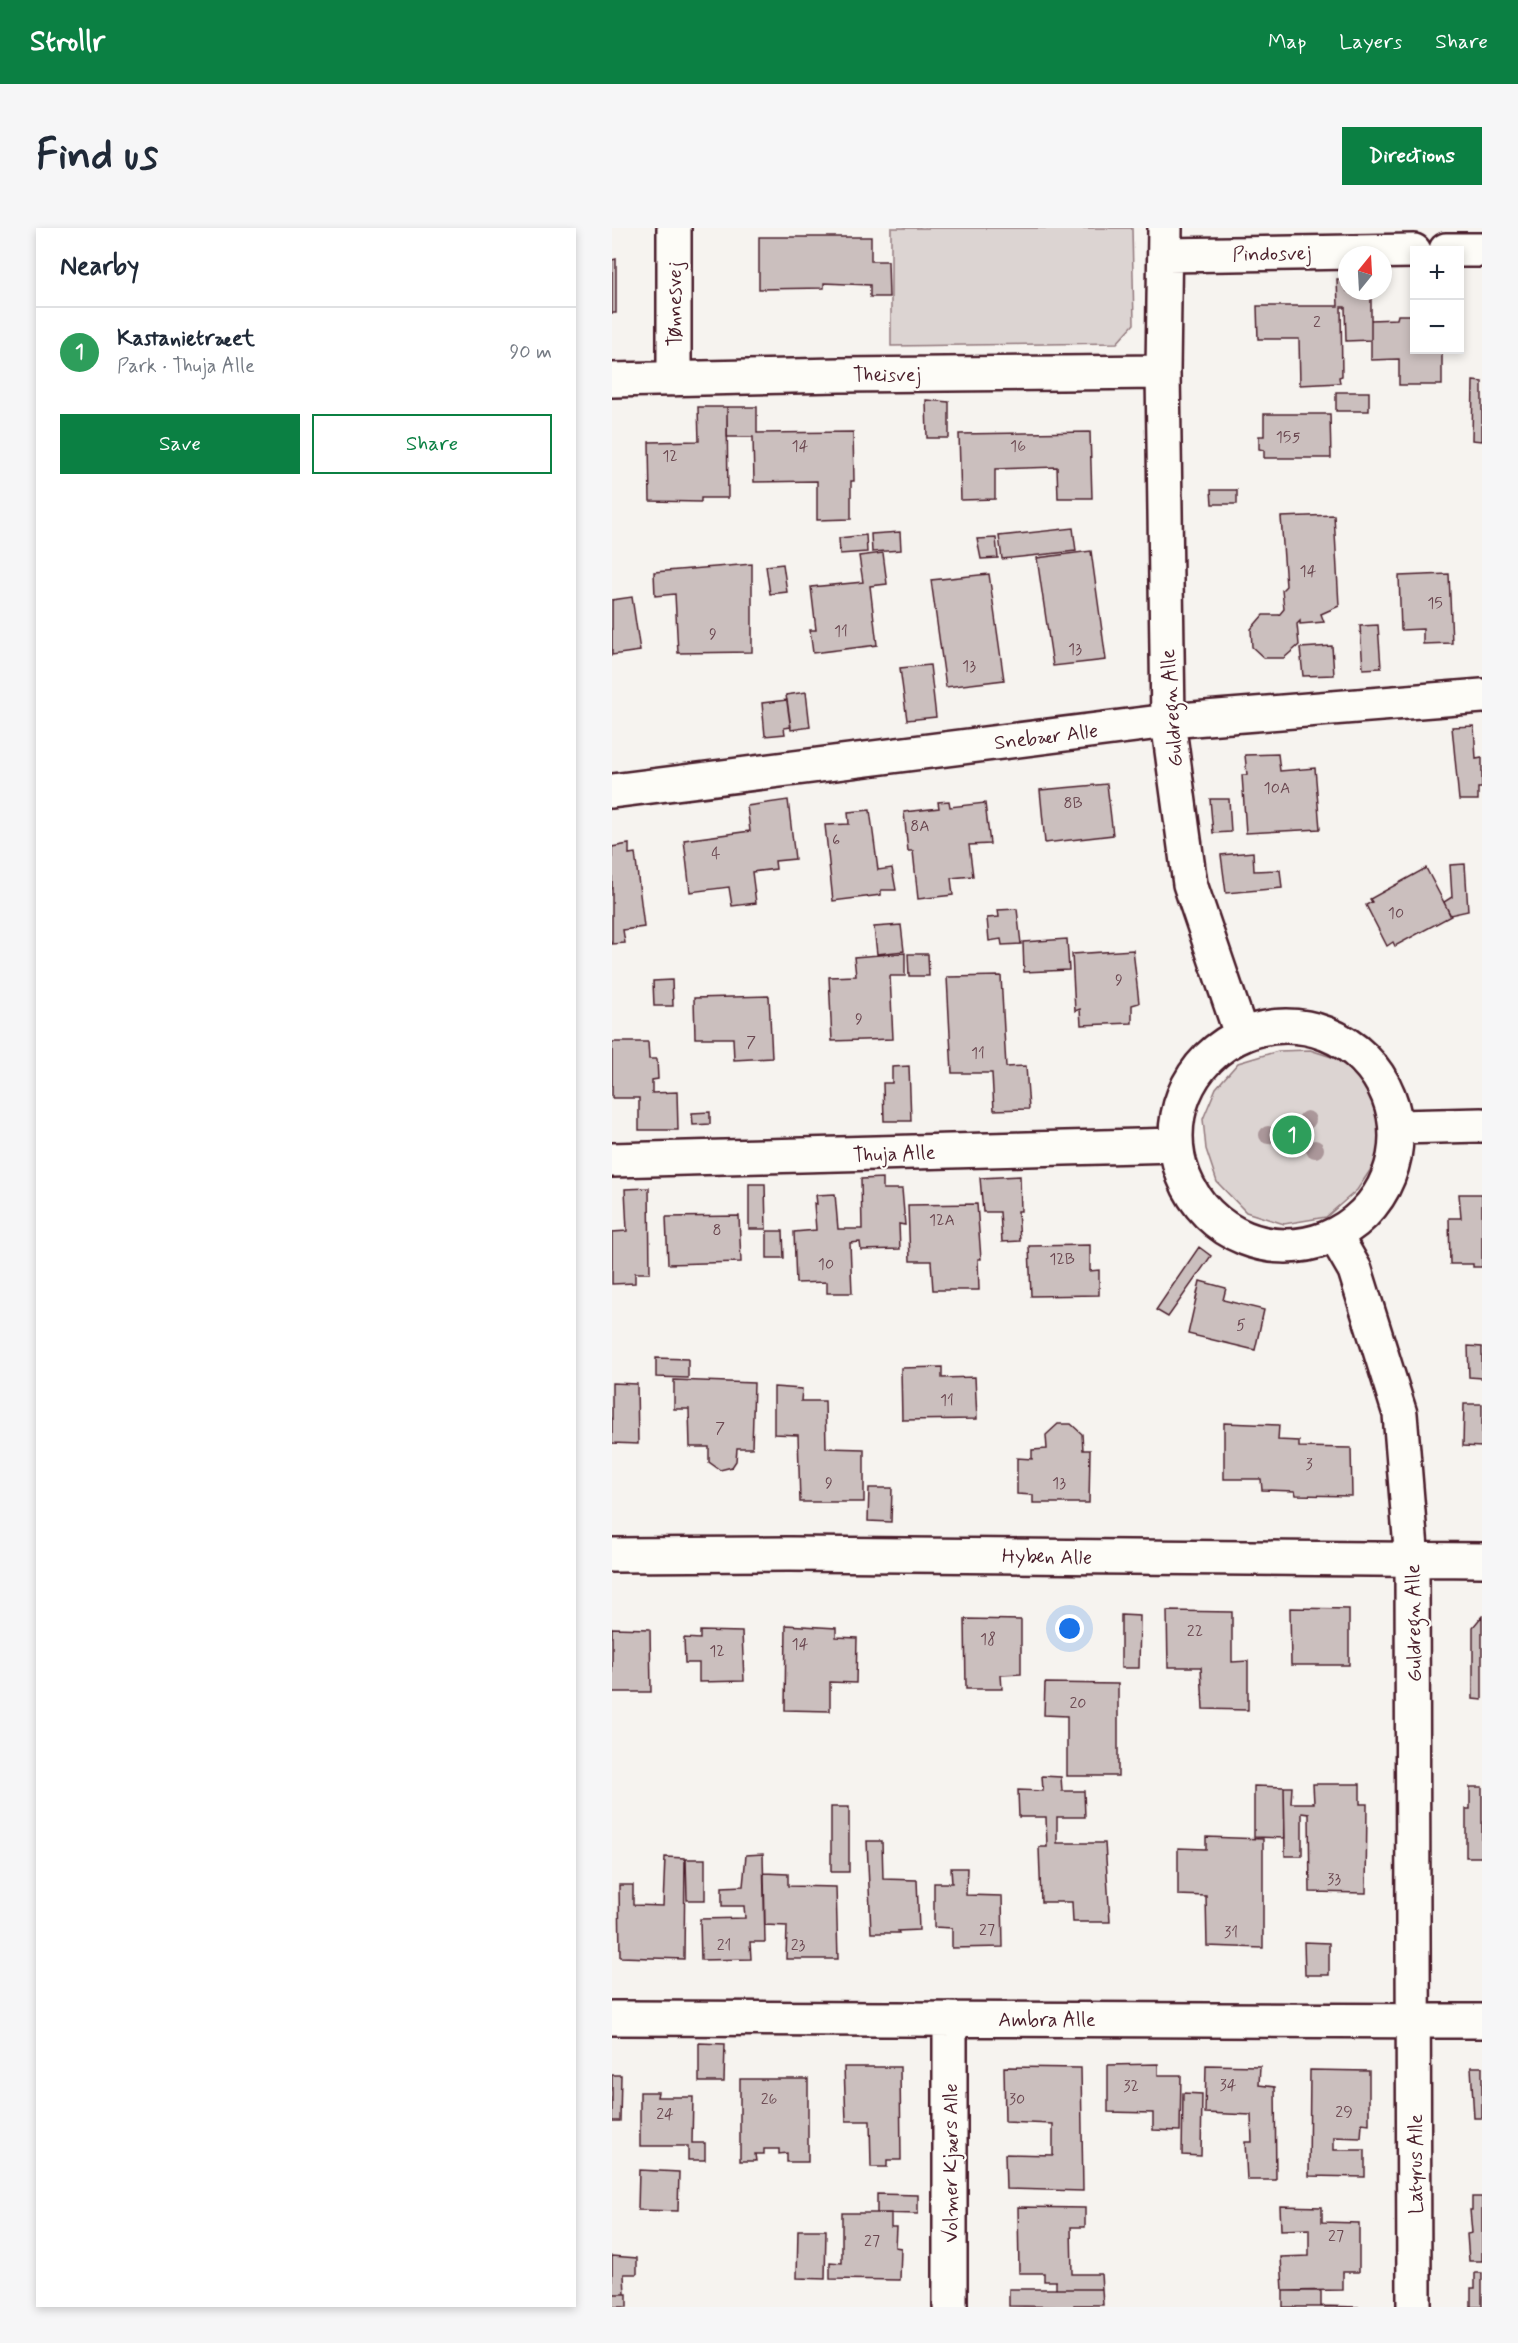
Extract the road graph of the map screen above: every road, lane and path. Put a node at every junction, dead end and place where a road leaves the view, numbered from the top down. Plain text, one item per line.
1 (674, 228) edge
2 (1166, 242) edge
3 (1464, 250) edge
4 (1482, 250) edge
5 (1410, 251) edge
6 (1163, 372) junction
7 (674, 379) junction
8 (612, 380) edge
9 (1482, 696) edge
10 (1168, 721) junction
11 (612, 791) edge
12 (1241, 1034) junction
13 (1482, 1125) edge
14 (1397, 1127) junction
15 (1176, 1145) junction
16 (612, 1160) edge
17 (1336, 1237) junction
18 (612, 1555) edge
19 (1482, 1560) edge
20 (1413, 1561) junction
21 (612, 2018) edge
22 (950, 2019) junction
23 (1415, 2021) junction
24 (1482, 2021) edge
25 (950, 2307) edge
26 (1414, 2307) edge

1 - 7 street, Tønnesvej
2 - 5 street, Pindosvej
2 - 6 street, Guldregn Alle
3 - 4 street
6 - 7 street, Theisvej
6 - 10 street, Guldregn Alle
7 - 8 street, Theisvej
9 - 10 street, Snebær Alle
10 - 11 street, Snebær Alle
10 - 12 street, Guldregn Alle
12 - 14 street
12 - 15 street
13 - 14 street
14 - 17 street
15 - 16 street, Thuja Alle
15 - 17 street
17 - 20 street, Guldregn Alle
18 - 20 street, Hyben Alle
19 - 20 street, Hyben Alle
20 - 23 street, Guldregn Alle
21 - 22 street, Ambra Alle
22 - 23 street, Ambra Alle
22 - 25 street, Volmer Kjærs Alle
23 - 24 street, Ambra Alle
23 - 26 street, Latyrus Alle

